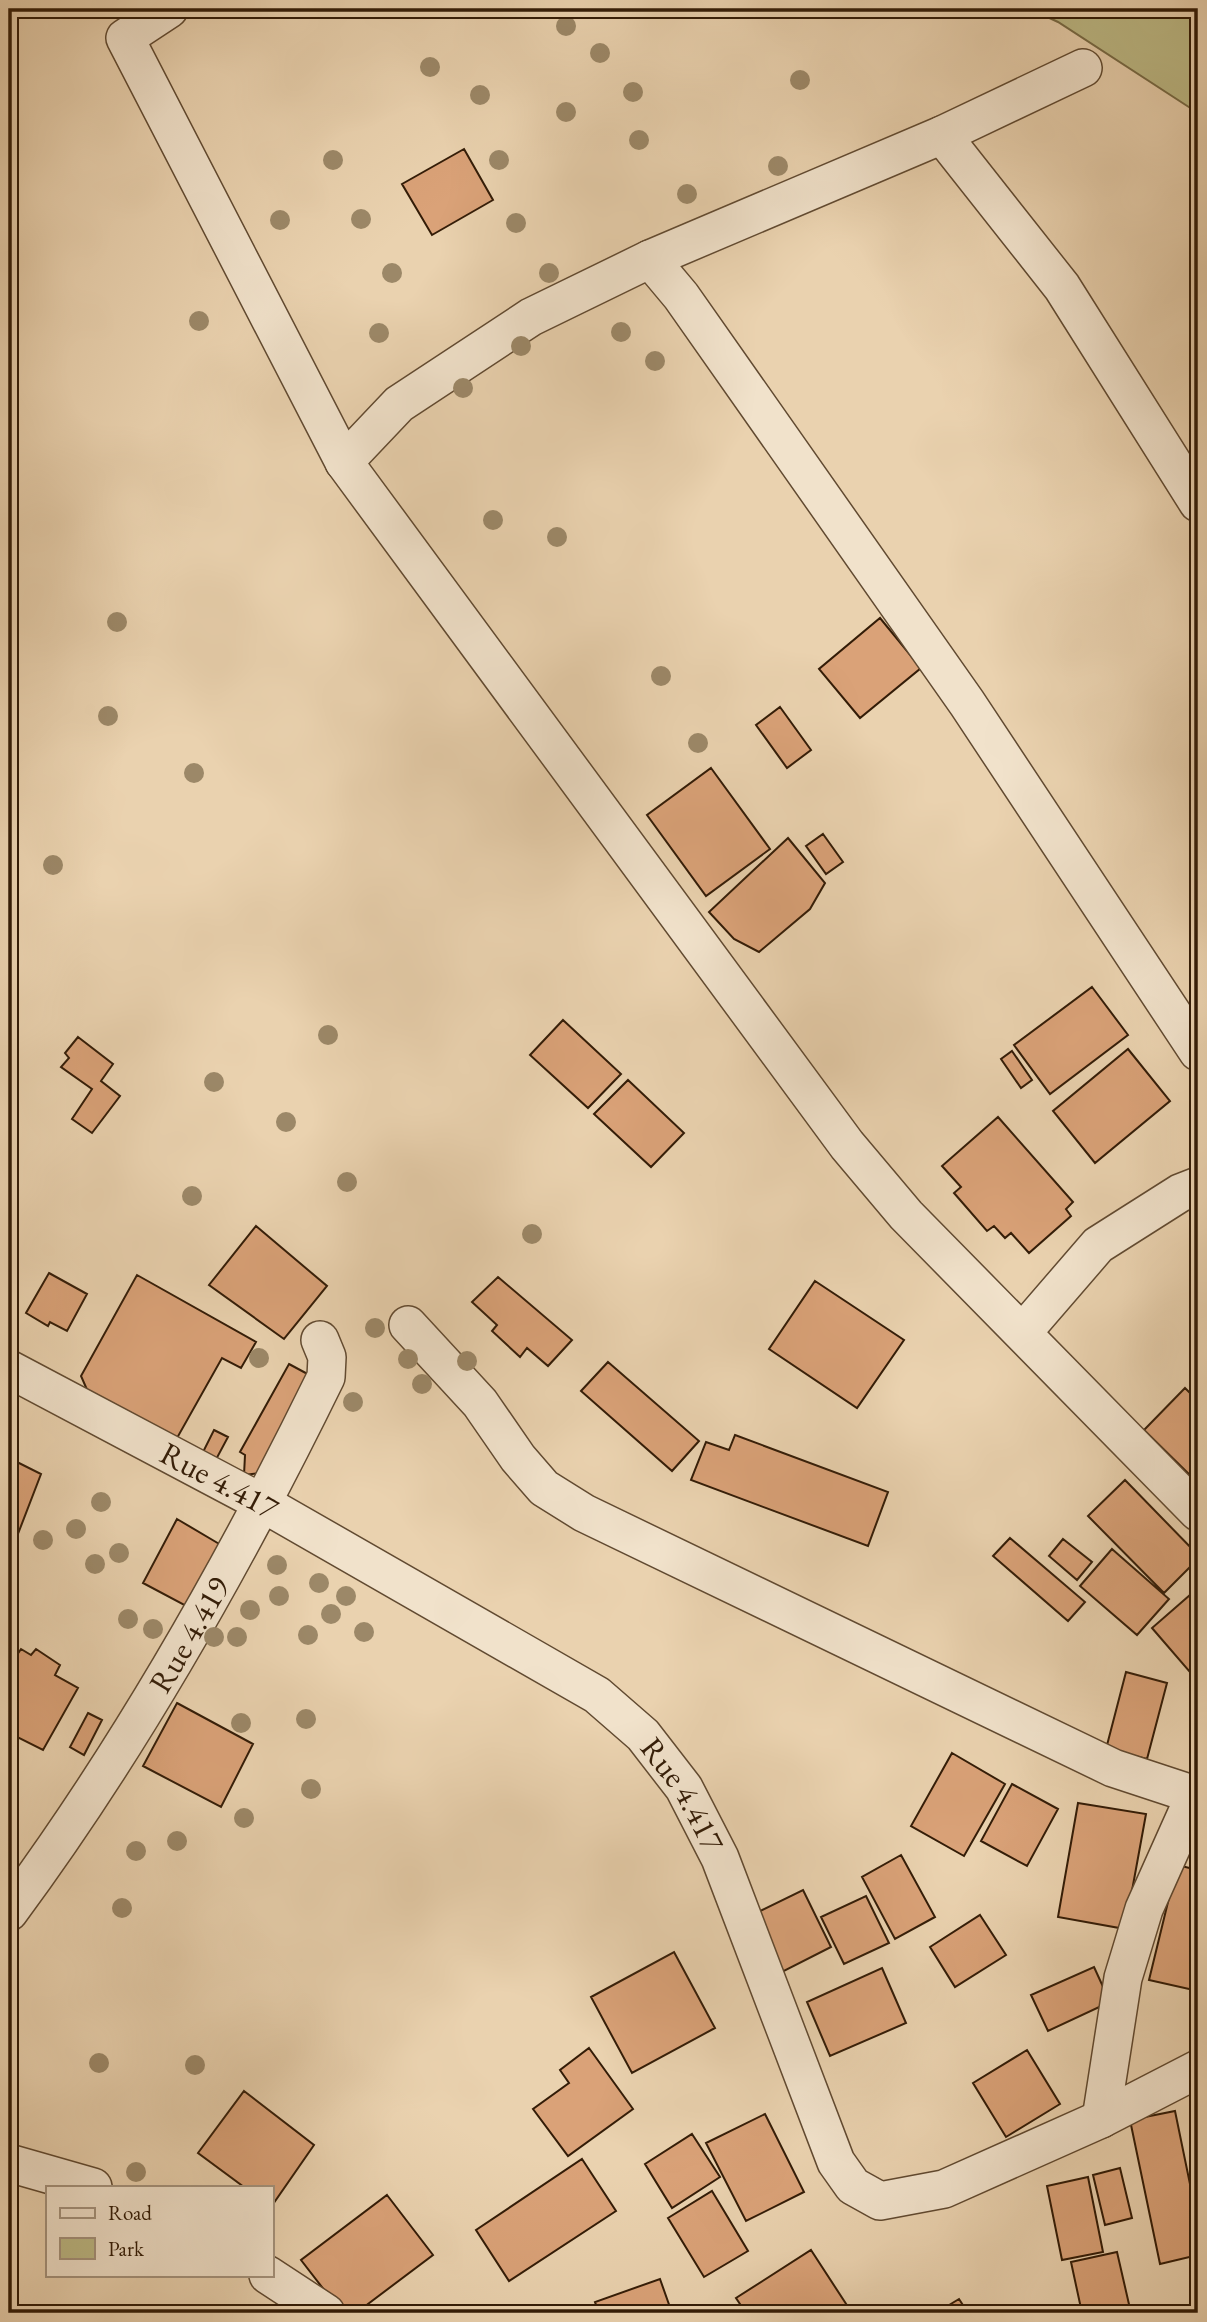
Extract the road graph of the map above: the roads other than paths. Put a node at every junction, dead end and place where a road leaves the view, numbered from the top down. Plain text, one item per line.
1 (169, 9) edge
2 (1083, 68) dead end
3 (942, 135) junction
4 (650, 260) junction
5 (344, 462) junction
6 (1198, 503) edge
7 (1198, 1052) edge
8 (1198, 1186) edge
9 (408, 1325) dead end
10 (1023, 1332) junction
11 (320, 1340) dead end
12 (9, 1369) edge
13 (264, 1504) junction
14 (1198, 1512) edge
15 (1197, 1795) edge
16 (9, 1912) edge
17 (1198, 2069) edge
18 (1101, 2119) junction
19 (9, 2163) edge
20 (90, 2186) edge
21 (270, 2276) edge
22 (326, 2313) edge

1 - 5 street
2 - 3 street
3 - 4 street
3 - 6 street
4 - 5 street
4 - 7 street
5 - 10 street
8 - 10 street
9 - 15 street
10 - 14 street
11 - 13 street, Rue 4.419
12 - 13 street, Rue 4.417
13 - 16 street, Rue 4.419
13 - 18 street, Rue 4.417
15 - 18 street
17 - 18 street, Rue 4.417
19 - 20 street
21 - 22 street

